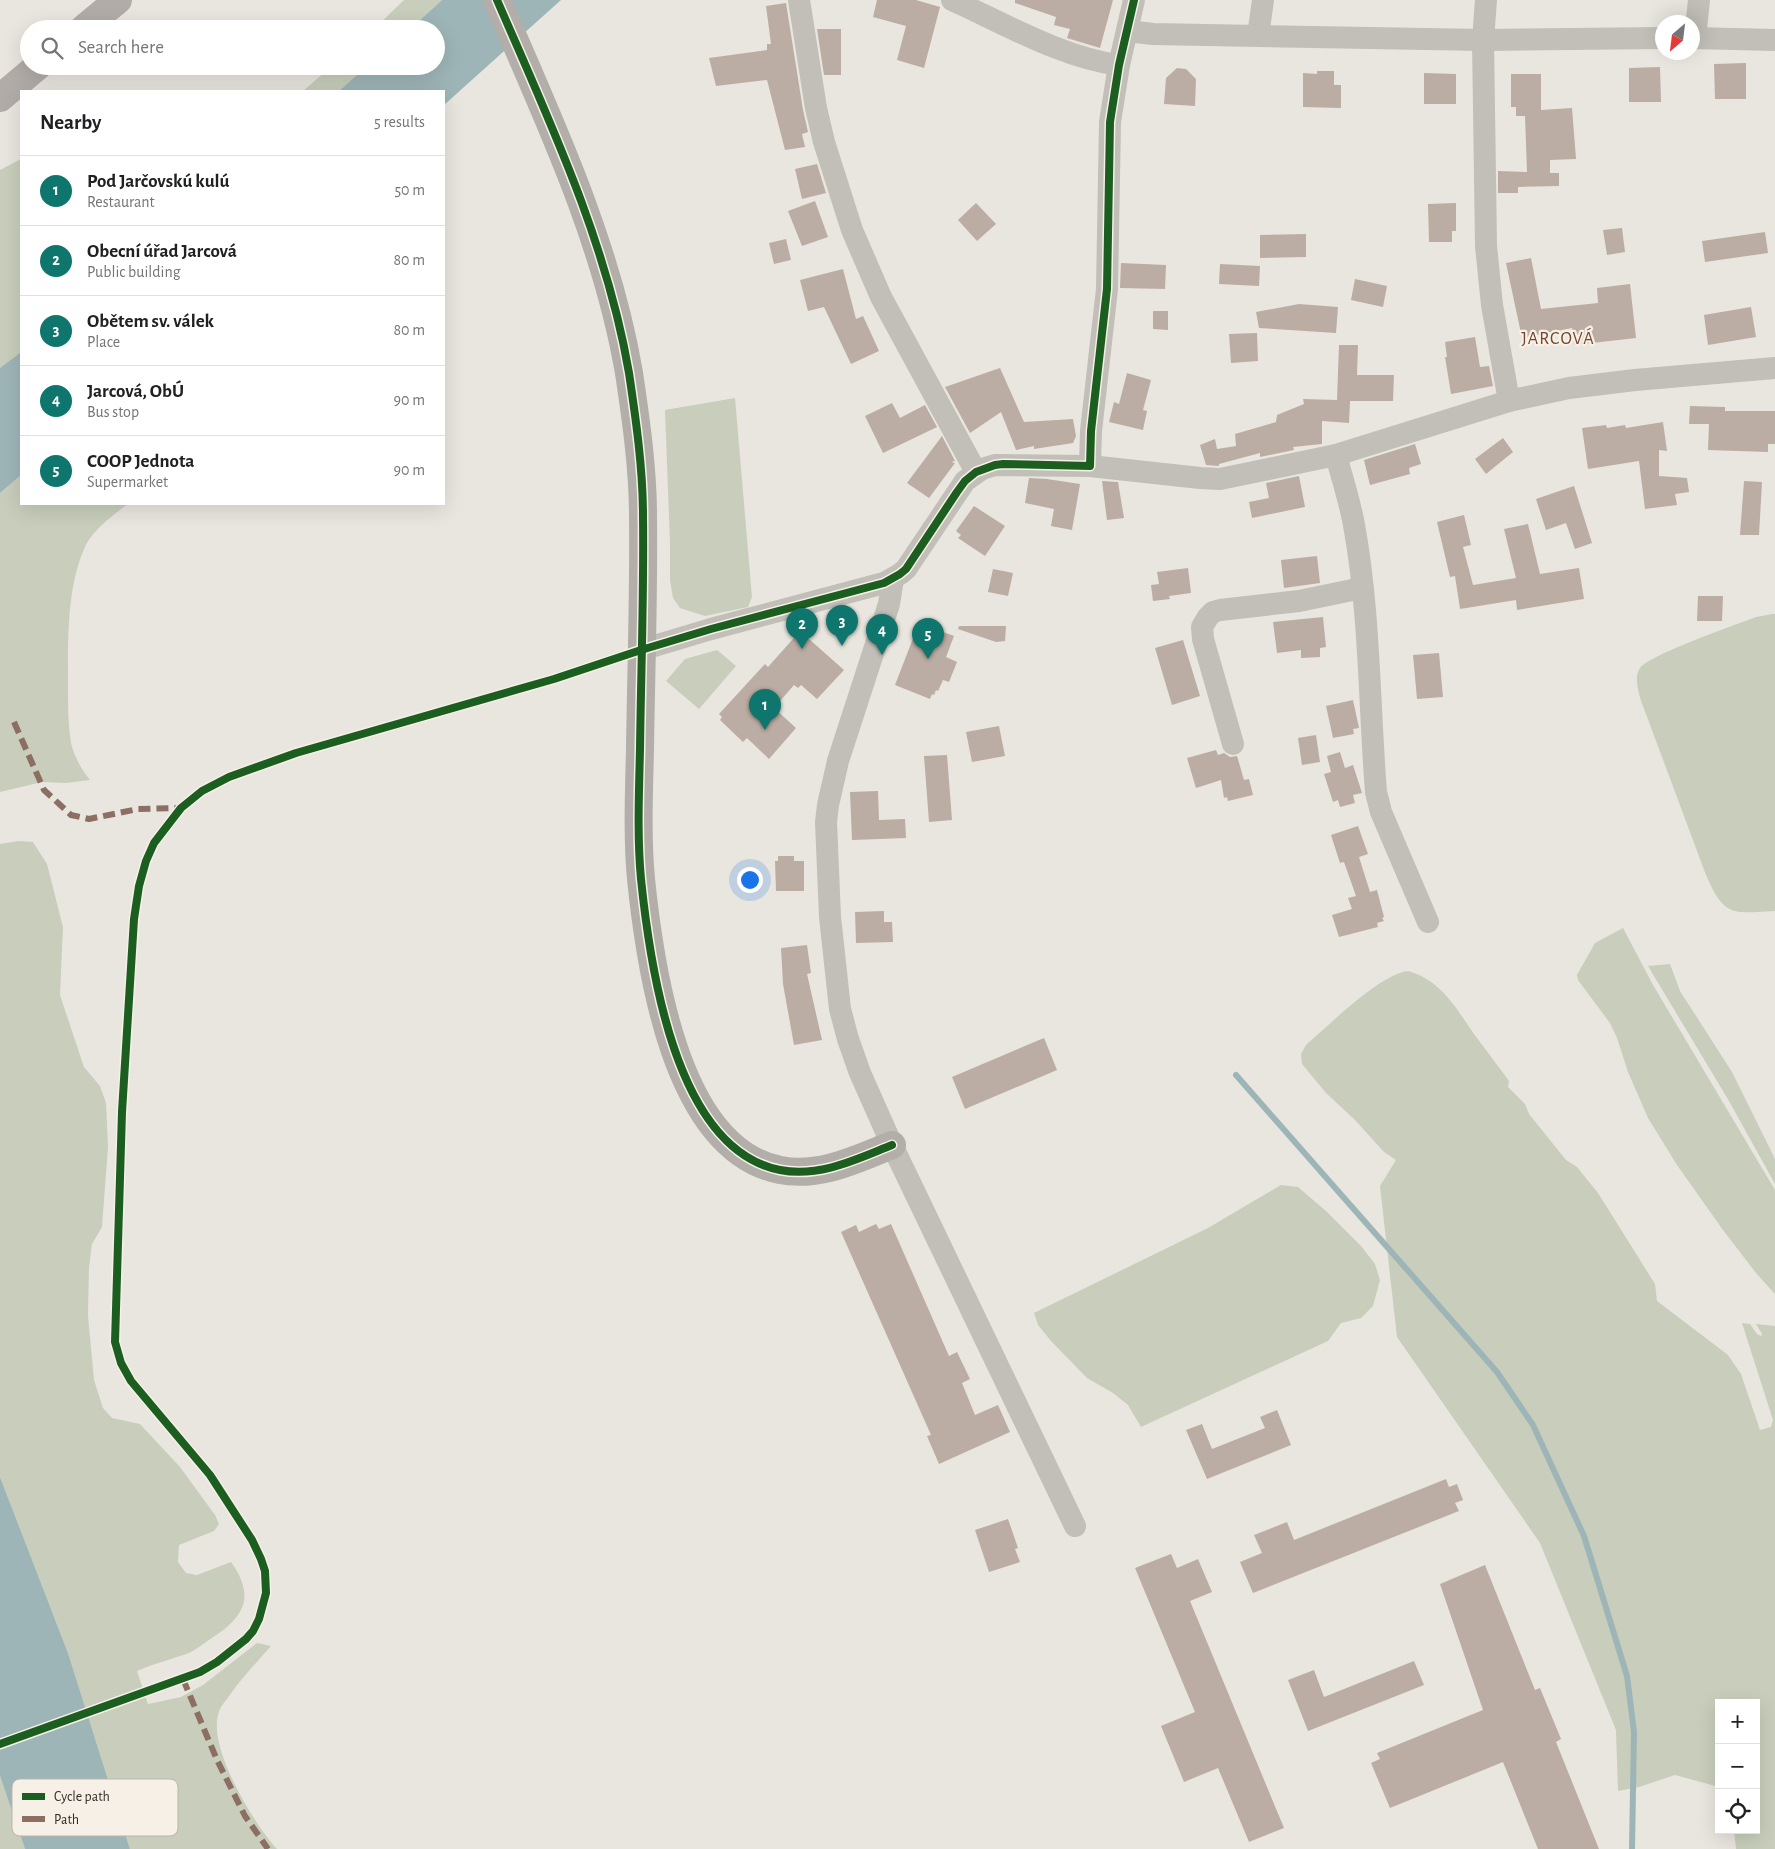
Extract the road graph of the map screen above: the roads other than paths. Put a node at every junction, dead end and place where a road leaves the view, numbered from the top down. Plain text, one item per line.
1 (118, 0) edge
2 (497, 0) edge
3 (799, 0) edge
4 (952, 0) edge
5 (1134, 0) edge
6 (1263, 0) edge
7 (1486, 0) edge
8 (1699, 0) edge
9 (1697, 15) edge
10 (94, 20) edge
11 (1127, 31) junction
12 (1258, 36) junction
13 (1655, 38) edge
14 (1700, 38) edge
15 (1483, 40) junction
16 (1775, 40) edge
17 (1118, 65) junction
18 (27, 75) edge
19 (0, 98) edge
20 (1775, 368) edge
21 (1509, 402) junction
22 (1336, 455) junction
23 (1090, 466) junction
24 (976, 472) junction
25 (893, 579) junction
26 (1362, 588) junction
27 (641, 650) junction
28 (1233, 744) dead end
29 (1428, 922) dead end
30 (892, 1145) junction
31 (1075, 1526) dead end

1 - 10 main road
2 - 27 street
3 - 24 street
4 - 17 street
5 - 11 street
6 - 12 street
7 - 15 street
8 - 9 street
11 - 12 street
11 - 17 street
12 - 15 street
13 - 15 street
14 - 16 street
15 - 21 street
17 - 23 street
18 - 19 main road
20 - 21 street
21 - 22 street
22 - 23 street
22 - 26 street
23 - 24 street
24 - 25 street
25 - 27 street
25 - 30 street
26 - 28 street
26 - 29 street
27 - 30 street
30 - 31 street

